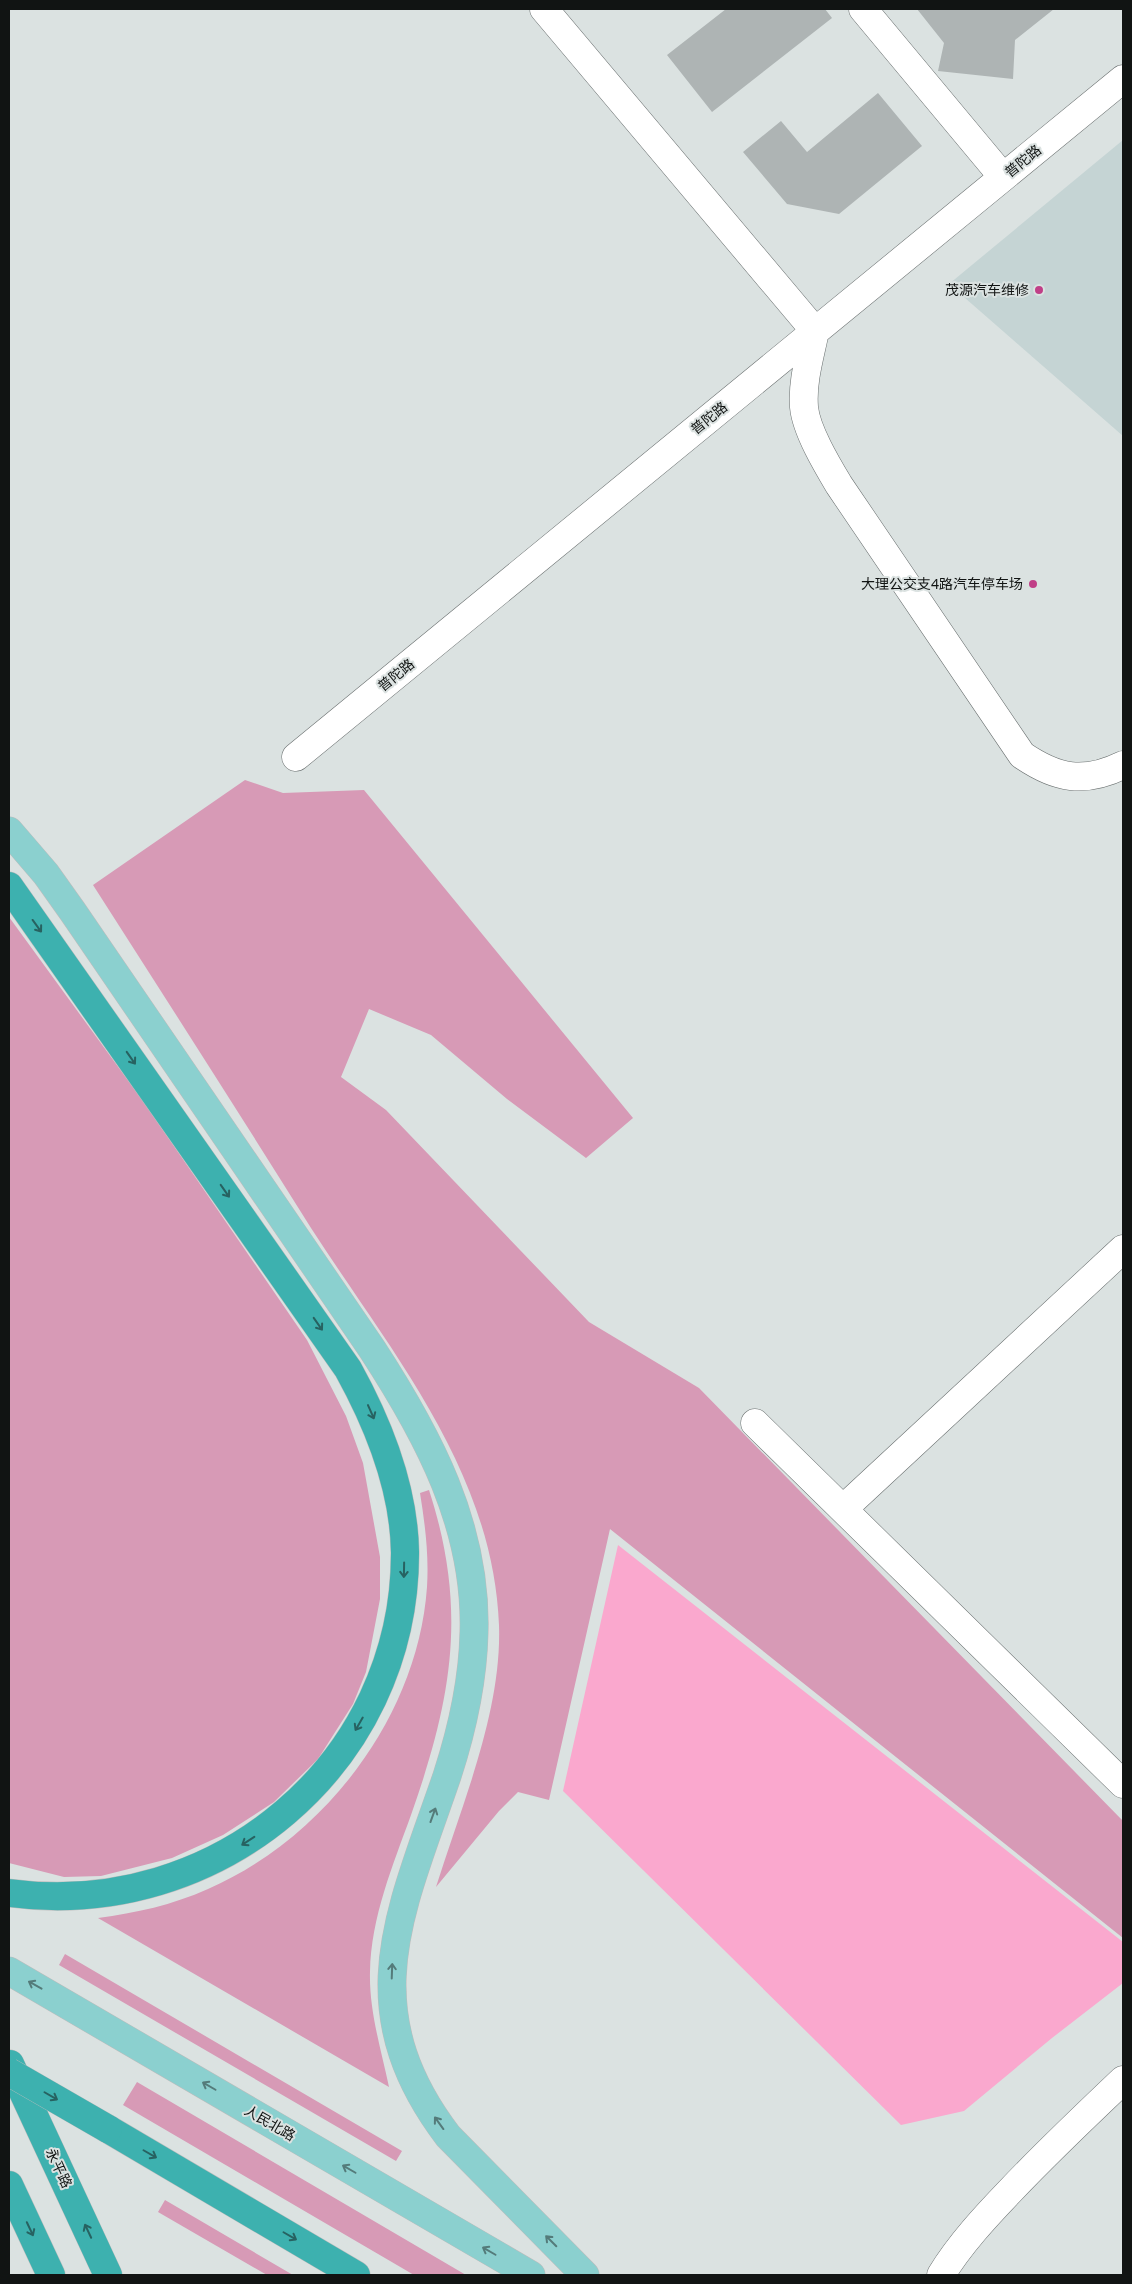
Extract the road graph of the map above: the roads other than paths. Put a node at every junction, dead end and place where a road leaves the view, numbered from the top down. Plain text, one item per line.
1 (544, 9) edge
2 (863, 9) edge
3 (1123, 79) edge
4 (1003, 177) junction
5 (815, 331) junction
6 (296, 757) dead end
7 (1123, 765) edge
8 (9, 831) edge
9 (9, 886) edge
10 (1123, 1249) edge
11 (756, 1423) dead end
12 (843, 1509) junction
13 (1123, 1784) edge
14 (9, 1892) edge
15 (9, 1971) edge
16 (9, 2062) edge
17 (9, 2072) edge
18 (1123, 2080) edge
19 (9, 2185) edge
20 (51, 2275) edge
21 (108, 2275) edge
22 (356, 2275) edge
23 (531, 2275) edge
24 (585, 2275) edge
25 (940, 2275) edge

1 - 5 street
2 - 4 street
3 - 4 street, 普陀路
4 - 5 street, 普陀路
5 - 6 street, 普陀路
5 - 7 street
24 -> 8 main road
9 -> 14 highway
10 - 12 street
11 - 12 street
12 - 13 street
23 -> 15 main road, 人民北路
21 -> 16 highway, 永平路
17 -> 22 highway, bridge
18 - 25 street
19 -> 20 highway

